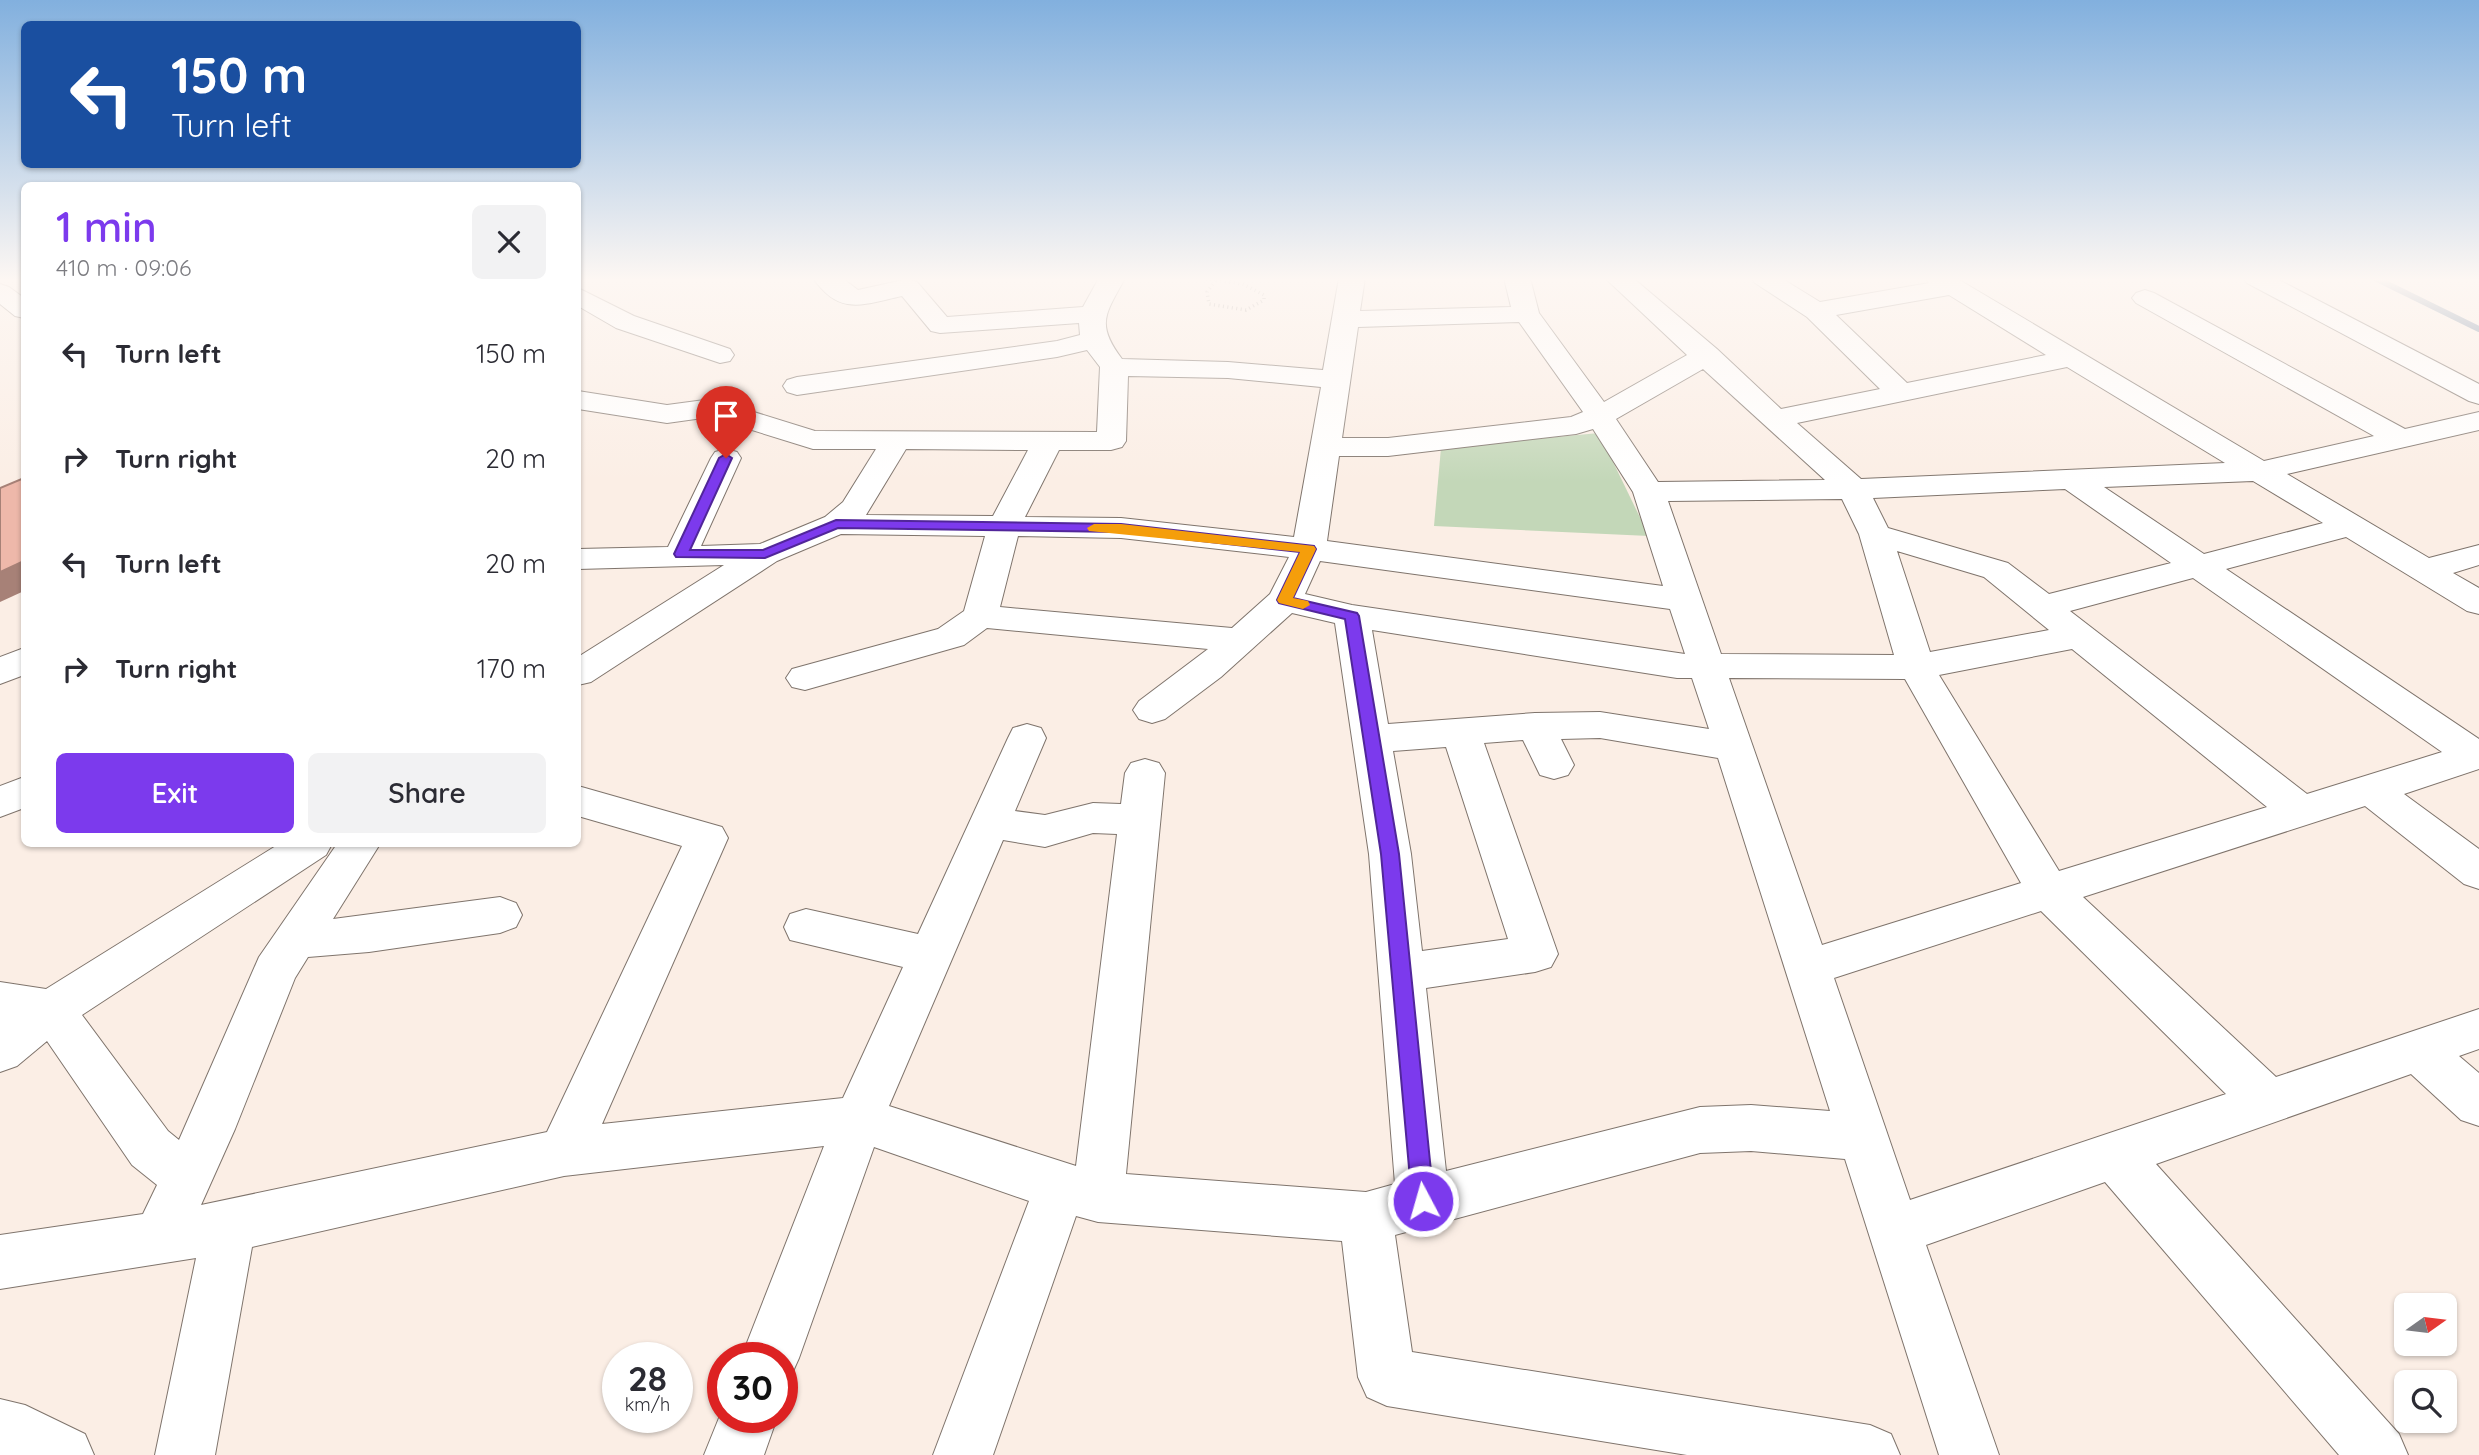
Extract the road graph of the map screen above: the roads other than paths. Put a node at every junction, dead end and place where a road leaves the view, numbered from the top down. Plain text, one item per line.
1 (694, 346) edge
2 (1062, 346) edge
3 (1103, 346) edge
4 (1342, 346) edge
5 (1554, 346) edge
6 (1696, 346) edge
7 (1852, 346) edge
8 (2051, 346) edge
9 (2231, 346) edge
10 (2385, 346) edge
11 (720, 355) dead end
12 (1707, 355) junction
13 (2071, 358) junction
14 (1114, 367) junction
15 (1337, 380) junction
16 (1901, 393) junction
17 (2479, 395) edge
18 (581, 400) edge
19 (712, 408) junction
20 (1600, 416) junction
21 (1776, 419) junction
22 (2479, 421) edge
23 (2401, 439) junction
24 (897, 440) junction
25 (1048, 440) junction
26 (1326, 447) junction
27 (726, 458) dead end
28 (2260, 471) junction
29 (2071, 479) junction
30 (1853, 489) junction
31 (1649, 492) junction
32 (836, 524) junction
33 (2351, 526) junction
34 (1004, 527) junction
35 (1875, 534) junction
36 (1309, 549) junction
37 (681, 554) junction
38 (765, 554) junction
39 (2479, 555) edge
40 (581, 559) edge
41 (2198, 566) junction
42 (2424, 570) junction
43 (1284, 600) junction
44 (1685, 600) junction
45 (2479, 603) edge
46 (2043, 607) junction
47 (980, 616) junction
48 (1352, 616) junction
49 (2079, 636) junction
50 (1240, 640) junction
51 (21, 662) edge
52 (1707, 667) junction
53 (1916, 667) junction
54 (581, 671) edge
55 (0, 672) edge
56 (805, 678) dead end
57 (1152, 710) dead end
58 (1535, 726) junction
59 (1461, 732) junction
60 (1027, 738) dead end
61 (1372, 739) junction
62 (1734, 747) junction
63 (2477, 755) edge
64 (1554, 765) dead end
65 (1145, 773) dead end
66 (2370, 789) junction
67 (21, 793) edge
68 (0, 802) edge
69 (581, 802) edge
70 (2300, 811) junction
71 (1141, 820) junction
72 (990, 822) junction
73 (306, 847) edge
74 (357, 847) edge
75 (2479, 872) edge
76 (2048, 891) junction
77 (500, 915) dead end
78 (806, 927) dead end
79 (295, 940) junction
80 (931, 955) junction
81 (1807, 968) junction
82 (1401, 973) junction
83 (0, 1002) edge
84 (52, 1010) junction
85 (2479, 1029) edge
86 (2418, 1050) junction
87 (0, 1051) edge
88 (2268, 1102) junction
89 (2479, 1104) edge
90 (859, 1119) junction
91 (1863, 1137) junction
92 (564, 1152) junction
93 (2115, 1154) junction
94 (187, 1178) junction
95 (1079, 1192) junction
96 (1423, 1201) junction
97 (1366, 1217) junction
98 (229, 1227) junction
99 (1894, 1231) junction
100 (160, 1237) junction
101 (0, 1262) edge
102 (776, 1342) edge
103 (0, 1429) edge
104 (742, 1433) edge
105 (64, 1455) edge
106 (185, 1455) edge
107 (734, 1455) edge
108 (963, 1455) edge
109 (1870, 1455) edge
110 (1969, 1455) edge
111 (2378, 1455) edge

1 - 11 street
2 - 19 street
3 - 14 street
4 - 15 street
5 - 20 street
6 - 12 street
7 - 16 street
8 - 13 street
9 - 23 street
10 - 17 street
12 - 20 street
12 - 21 street
13 - 16 street
13 - 28 street
14 - 15 street
14 - 25 street
15 - 26 street
16 - 21 street
18 - 19 street
19 - 24 street
20 - 26 street
20 - 31 street
21 - 30 street
22 - 23 street
23 - 28 street
24 - 25 street
24 - 32 street
25 - 34 street
26 - 36 street
27 - 37 street
28 - 29 street
28 - 33 street
29 - 30 street
29 - 41 street
30 - 31 street
30 - 35 street
31 - 44 street
32 - 34 street
32 - 38 street
33 - 41 street
33 - 42 street
34 - 36 street
34 - 47 street
35 - 46 street
35 - 53 street
36 - 43 street
36 - 44 street
37 - 38 street
37 - 40 street
38 - 54 street
39 - 42 street
41 - 46 street
41 - 63 street
42 - 45 street
43 - 48 street
43 - 50 street
44 - 52 street
46 - 49 street
47 - 50 street
47 - 56 street
48 - 52 street
48 - 61 street
49 - 53 street
49 - 70 street
50 - 57 street
51 - 55 street
52 - 53 street
52 - 62 street
53 - 76 street
58 - 59 street
58 - 62 street
58 - 64 street
59 - 61 street
59 - 82 street
60 - 72 street
61 - 82 street
62 - 81 street
63 - 66 street
65 - 71 street
66 - 70 street
66 - 75 street
67 - 68 street
69 - 92 street
70 - 76 street
71 - 72 street
71 - 95 street
72 - 80 street
73 - 84 street
74 - 79 street
76 - 81 street
76 - 88 street
77 - 79 street
78 - 80 street
79 - 94 street
80 - 90 street
81 - 91 street
82 - 96 street
83 - 84 street
84 - 87 street
84 - 94 street
85 - 86 street
86 - 88 street
86 - 89 street
88 - 93 street
90 - 92 street
90 - 95 street
90 - 102 street
91 - 96 street
91 - 99 street
92 - 98 street
93 - 99 street
93 - 111 street
94 - 100 street
95 - 97 street
95 - 108 street
96 - 97 street
97 - 109 street
98 - 100 street
98 - 106 street
99 - 110 street
100 - 101 street
103 - 105 street
104 - 107 street

